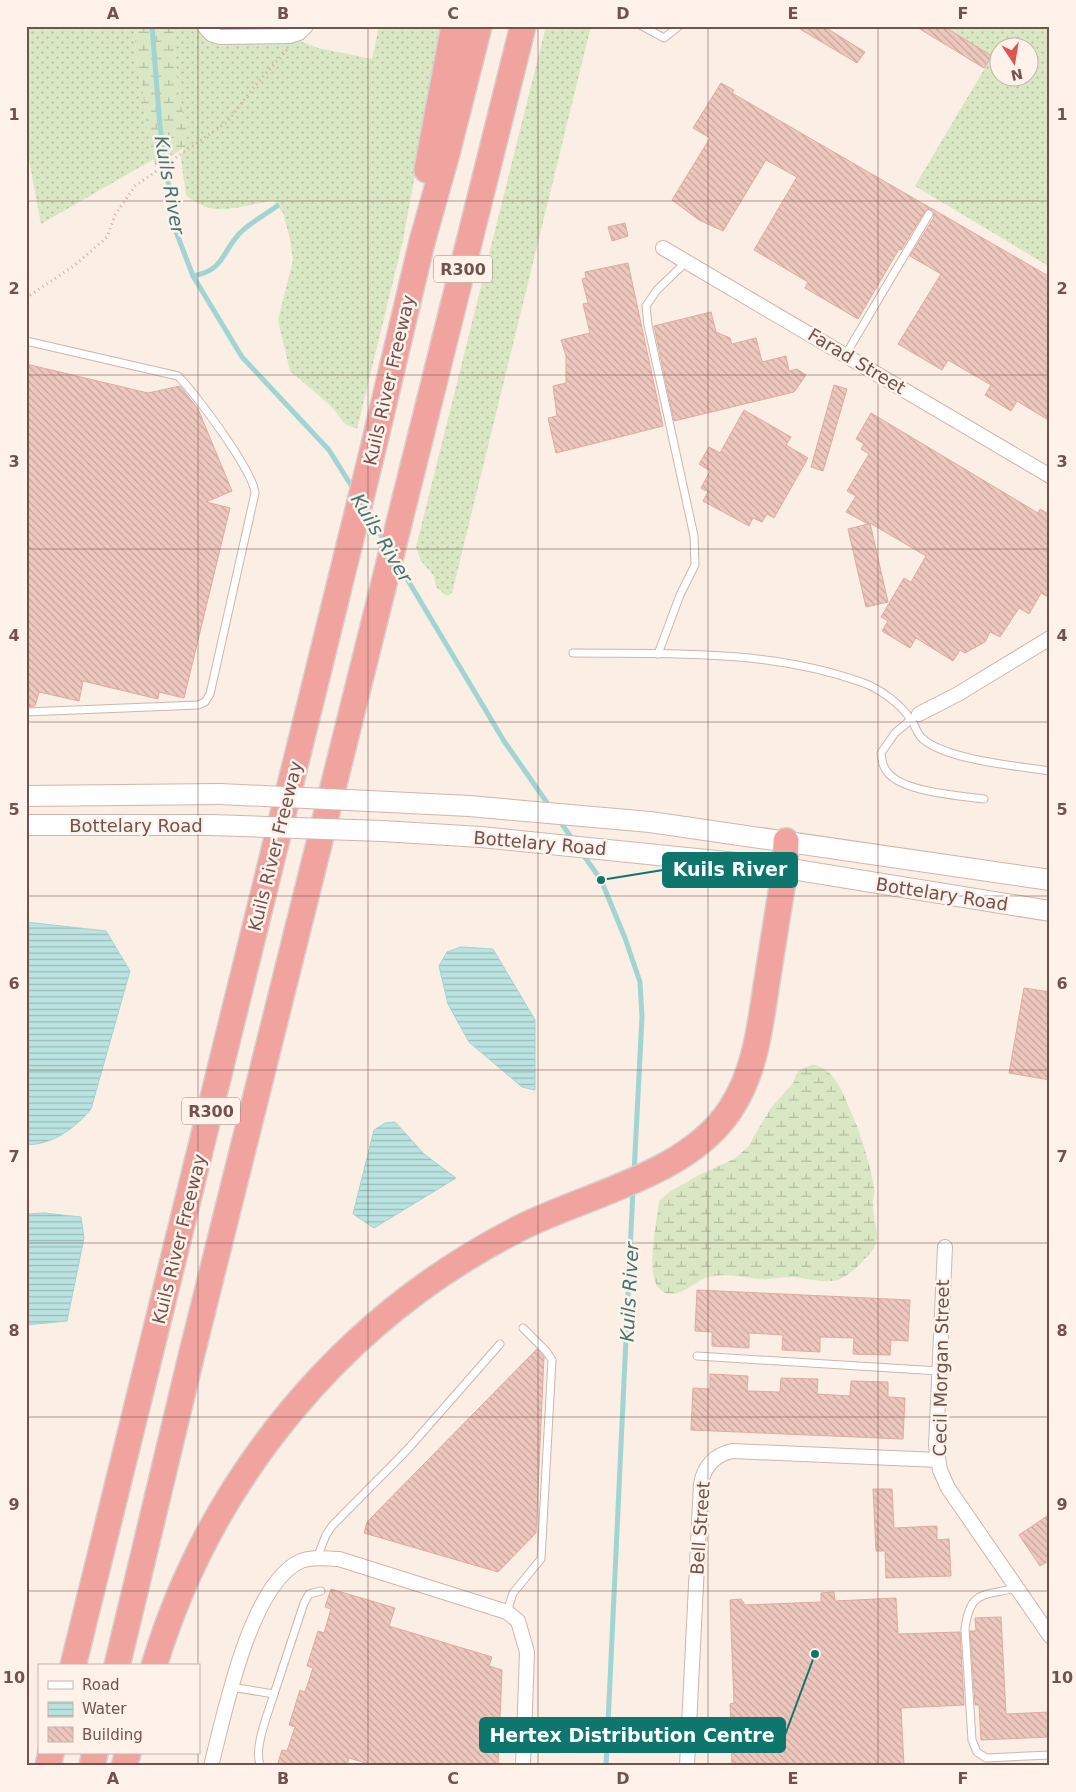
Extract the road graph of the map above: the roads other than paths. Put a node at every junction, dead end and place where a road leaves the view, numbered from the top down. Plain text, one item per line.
1 (204, 26) edge
2 (306, 26) edge
3 (454, 26) edge
4 (479, 26) edge
5 (523, 26) edge
6 (642, 26) edge
7 (679, 26) edge
8 (929, 214) dead end
9 (422, 242) junction
10 (663, 248) dead end
11 (686, 261) junction
12 (26, 341) edge
13 (846, 354) junction
14 (1050, 476) edge
15 (1050, 638) edge
16 (572, 653) dead end
17 (658, 654) junction
18 (26, 712) edge
19 (915, 716) junction
20 (1050, 771) edge
21 (26, 796) edge
22 (984, 799) dead end
23 (26, 825) edge
24 (786, 841) junction
25 (784, 868) junction
26 (1050, 880) edge
27 (1050, 911) edge
28 (944, 1247) dead end
29 (523, 1328) dead end
30 (500, 1344) dead end
31 (697, 1356) dead end
32 (939, 1371) junction
33 (938, 1460) junction
34 (317, 1558) junction
35 (1016, 1588) junction
36 (321, 1592) dead end
37 (507, 1612) junction
38 (1050, 1636) edge
39 (73, 1664) edge
40 (117, 1664) edge
41 (155, 1664) edge
42 (231, 1687) junction
43 (274, 1694) junction
44 (128, 1754) edge
45 (1050, 1755) edge
46 (124, 1766) edge
47 (211, 1766) edge
48 (261, 1766) edge
49 (522, 1766) edge
50 (687, 1766) edge

1 - 2 street
3 - 9 highway
4 - 9 highway, Kuils River Freeway / R300
5 - 40 highway, R300
6 - 7 lane
8 - 13 lane
9 - 39 highway, Kuils River Freeway / R300
10 - 11 street, Farad Street
11 - 13 street, Farad Street
11 - 17 lane
12 - 18 lane
13 - 14 street, Farad Street
15 - 19 street
16 - 17 lane
17 - 19 lane
19 - 20 lane
19 - 22 lane
21 - 24 main road, Bottelary Road, bridge
23 - 25 main road, Bottelary Road, bridge
24 - 25 highway
24 - 26 main road, Bottelary Road
25 - 27 main road, Bottelary Road
25 - 41 highway
28 - 32 street, Cecil Morgan Street
29 - 37 lane
30 - 34 lane
31 - 32 lane
32 - 33 street, Cecil Morgan Street
33 - 35 street, Cecil Morgan Street
33 - 50 street, Bell Street
34 - 37 street
34 - 42 street
35 - 38 street, Cecil Morgan Street
35 - 45 lane
36 - 43 lane
37 - 49 street
42 - 43 lane
42 - 47 street
43 - 48 lane
44 - 46 highway

